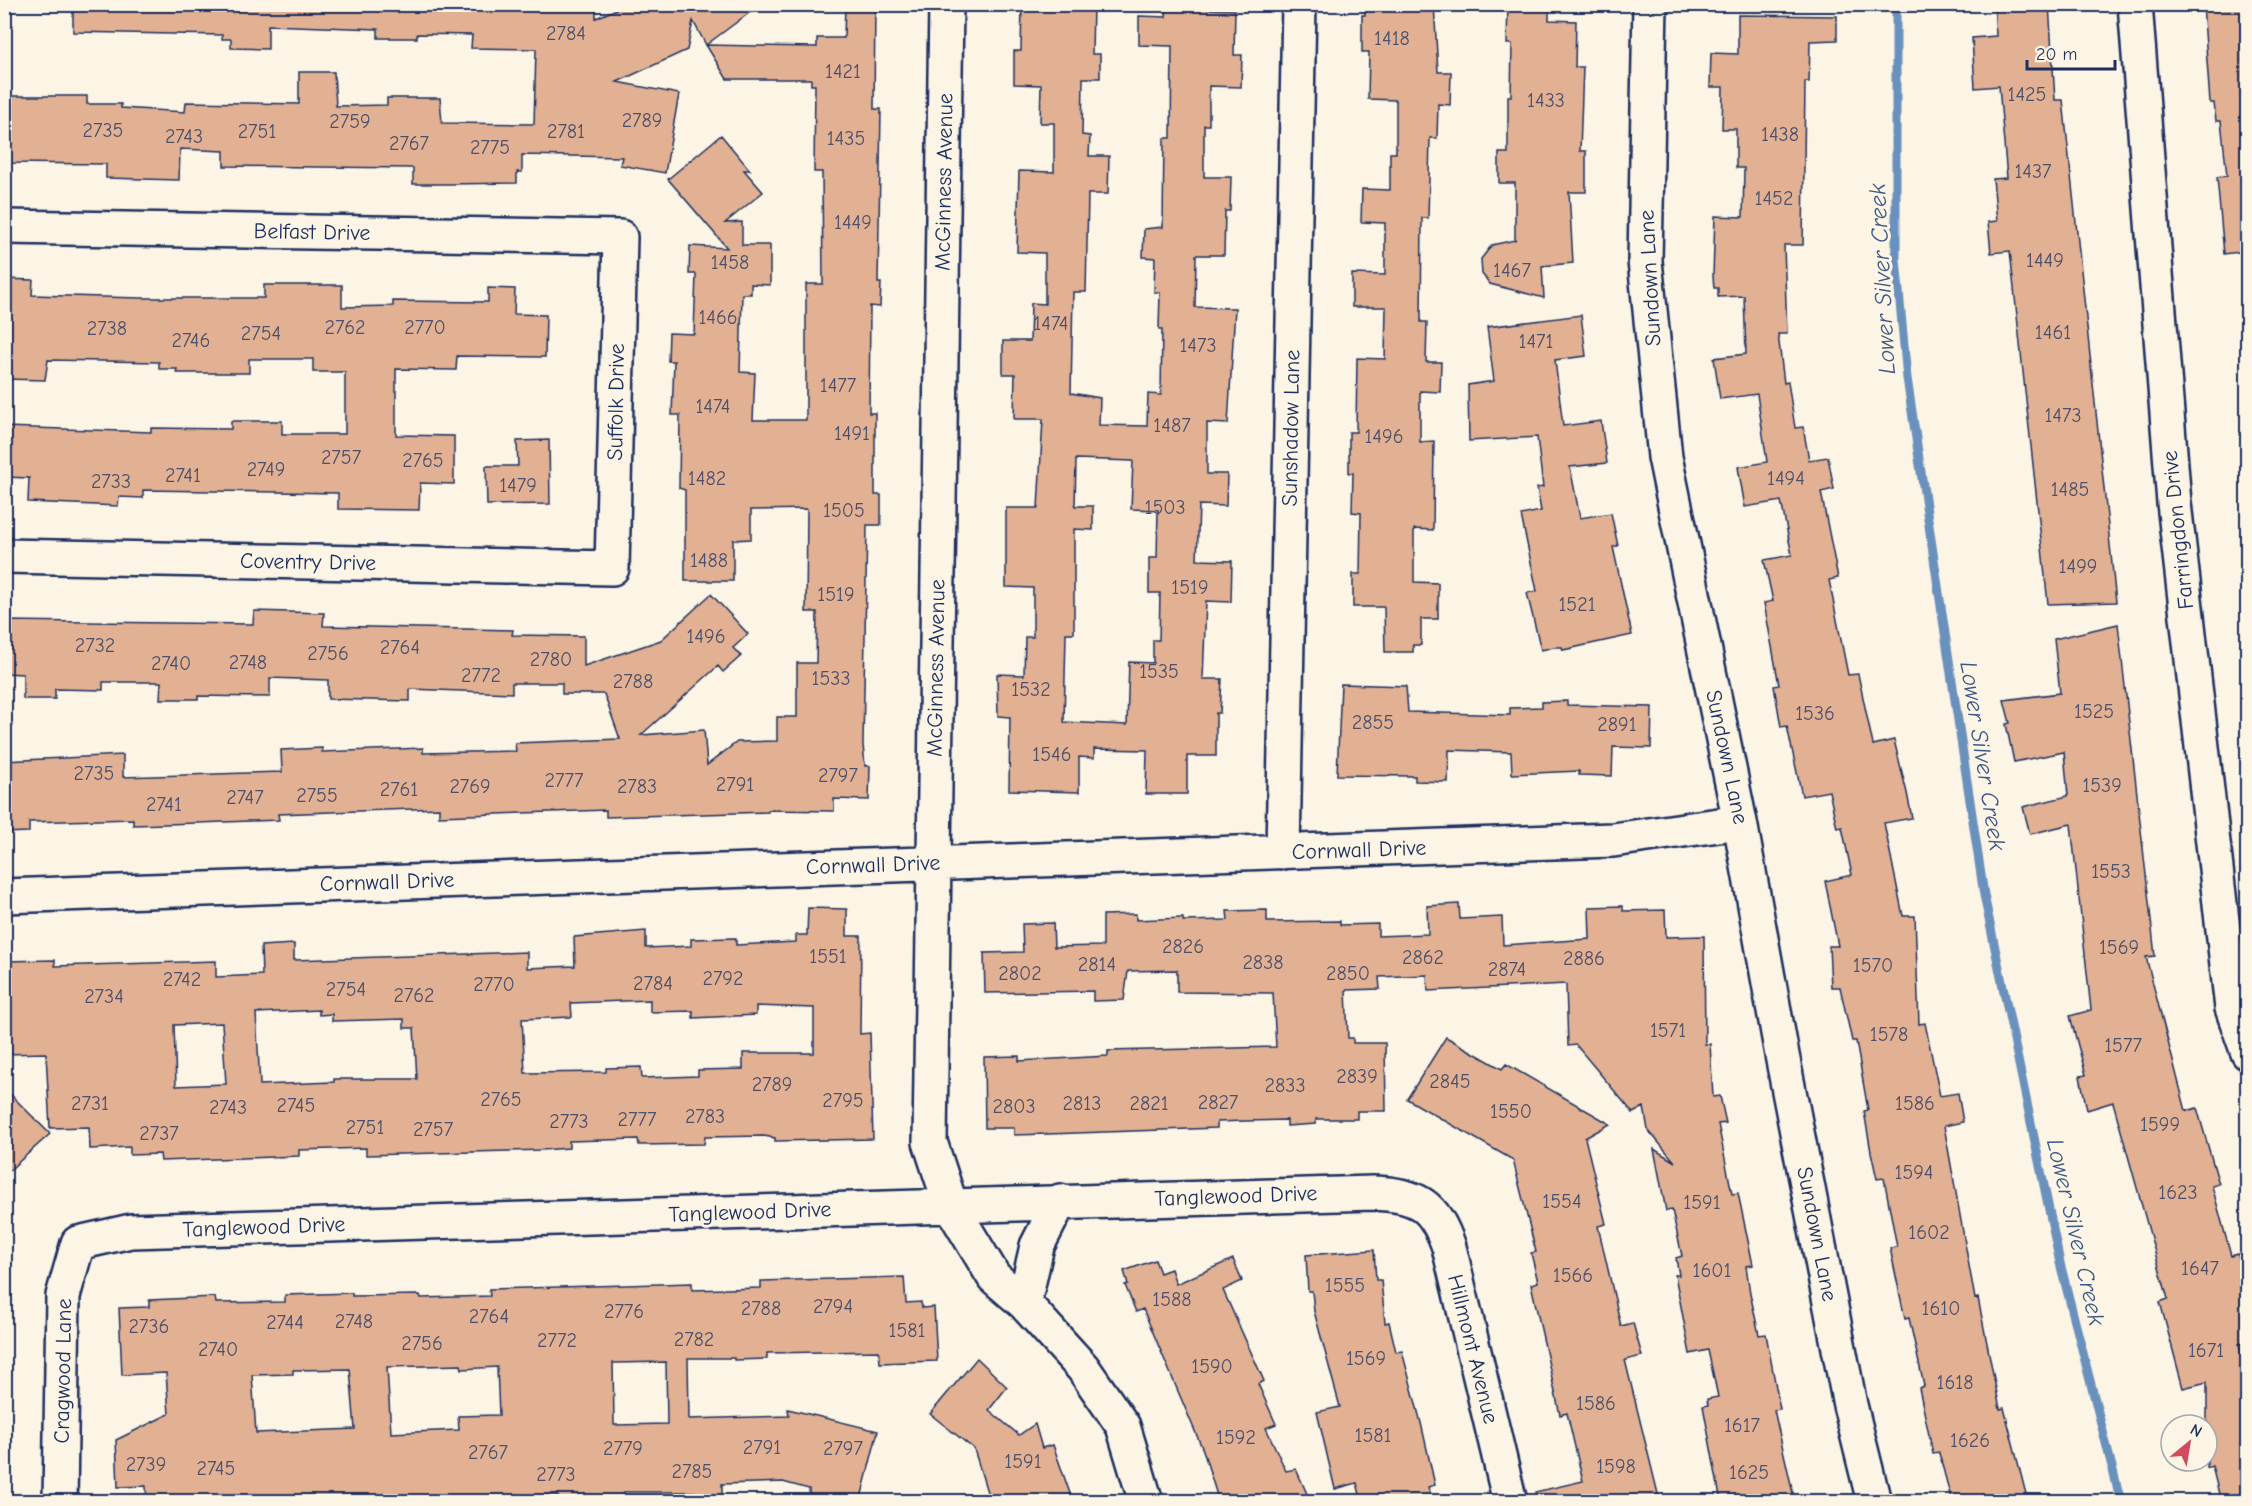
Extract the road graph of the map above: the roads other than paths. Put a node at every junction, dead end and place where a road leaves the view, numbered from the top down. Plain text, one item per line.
1 (946, 4) edge
2 (1299, 4) edge
3 (1650, 4) edge
4 (2135, 4) edge
5 (4, 227) edge
6 (620, 237) joint
7 (4, 556) edge
8 (612, 568) joint
9 (1740, 822) junction
10 (1283, 852) junction
11 (933, 863) junction
12 (4, 896) edge
13 (2247, 1053) edge
14 (1060, 1201) junction
15 (1423, 1203) joint
16 (951, 1206) junction
17 (78, 1243) joint
18 (1023, 1303) junction
19 (60, 1502) edge
20 (1146, 1502) edge
21 (1510, 1502) edge
22 (1874, 1502) edge

1 - 11 street, McGinness Avenue
2 - 10 street, Sunshadow Lane
3 - 9 street, Sundown Lane
4 - 13 street, Farringdon Drive
5 - 6 street, Belfast Drive
6 - 8 street, Suffolk Drive
7 - 8 street, Coventry Drive
9 - 10 street, Cornwall Drive
9 - 22 street, Sundown Lane
10 - 11 street, Cornwall Drive
11 - 12 street, Cornwall Drive
11 - 16 street, McGinness Avenue
14 - 15 street, Tanglewood Drive
14 - 16 street, Tanglewood Drive
14 - 18 street
15 - 21 street, Hillmont Avenue
16 - 17 street, Tanglewood Drive
16 - 18 street, McGinness Avenue
17 - 19 street, Cragwood Lane
18 - 20 street, McGinness Avenue

